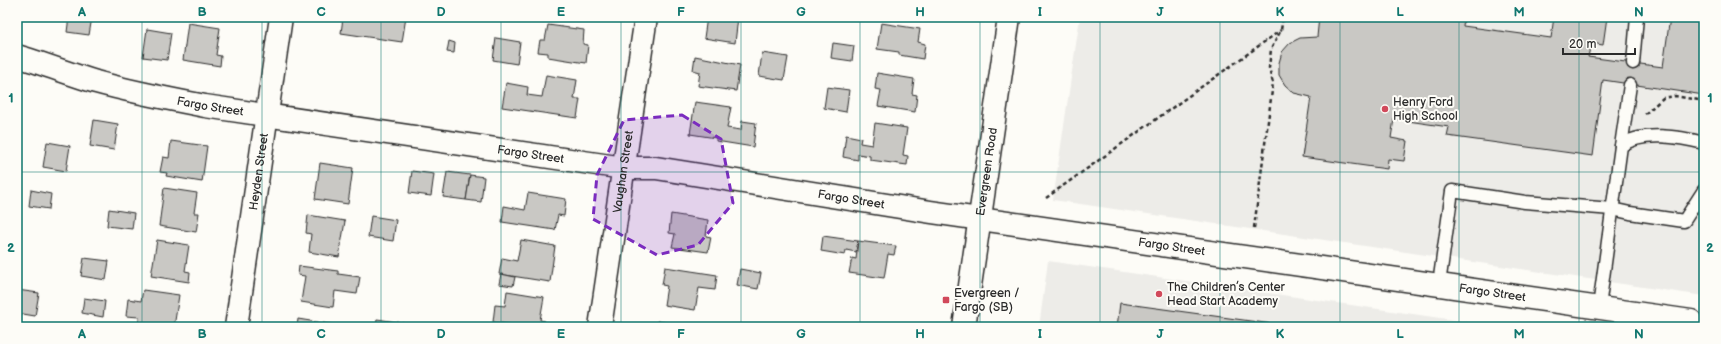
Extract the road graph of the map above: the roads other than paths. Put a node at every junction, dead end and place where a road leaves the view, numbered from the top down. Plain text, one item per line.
1 (281, 17) edge
2 (646, 17) edge
3 (1009, 17) edge
4 (1637, 17) edge
5 (17, 56) edge
6 (1633, 63) dead end
7 (1630, 85) dead end
8 (267, 115) junction
9 (1704, 143) edge
10 (1621, 146) junction
11 (624, 168) junction
12 (1704, 190) edge
13 (1612, 209) junction
14 (980, 219) junction
15 (1438, 284) junction
16 (1599, 307) junction
17 (1691, 321) dead end
18 (236, 327) edge
19 (600, 327) edge
20 (964, 327) edge

1 - 8 street, Heyden Street
2 - 11 street, Vaughan Street
3 - 14 street, Evergreen Road
4 - 6 lane
5 - 8 street, Fargo Street
7 - 10 lane
8 - 11 street, Fargo Street
8 - 18 street, Heyden Street
9 - 10 lane
10 - 13 lane
11 - 14 street, Fargo Street
11 - 19 street, Vaughan Street
12 - 13 lane
13 - 15 lane
13 - 16 lane
14 - 15 street, Fargo Street
14 - 20 street, Evergreen Road
15 - 16 street, Fargo Street
16 - 17 street, Fargo Street

